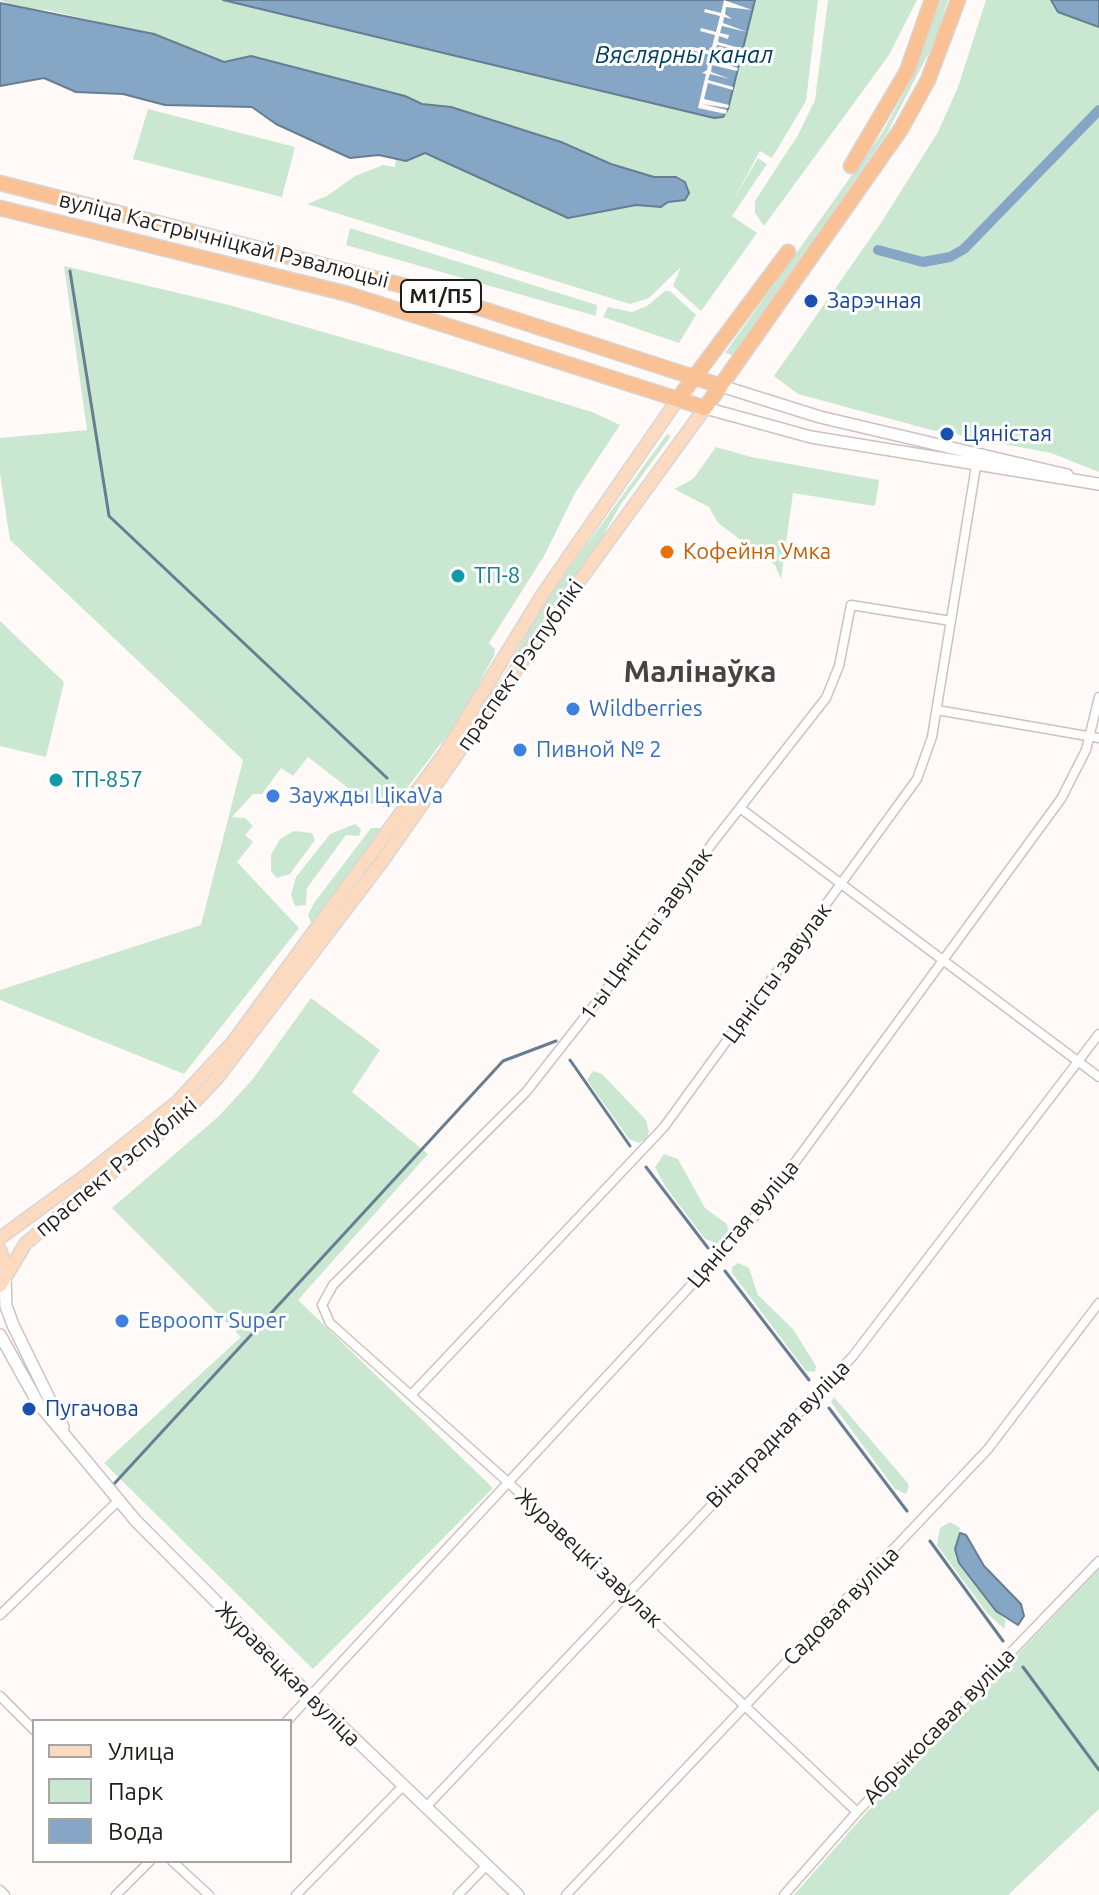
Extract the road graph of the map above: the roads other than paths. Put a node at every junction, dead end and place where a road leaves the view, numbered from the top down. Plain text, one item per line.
1 (932, 0) edge
2 (958, 0) edge
3 (851, 166) dead end
4 (0, 183) edge
5 (47, 194) junction
6 (0, 208) edge
7 (41, 218) junction
8 (788, 252) dead end
9 (694, 377) junction
10 (721, 386) junction
11 (678, 399) junction
12 (705, 408) junction
13 (976, 466) junction
14 (1097, 484) edge
15 (951, 621) junction
16 (1099, 697) edge
17 (937, 710) junction
18 (1095, 737) edge
19 (740, 808) junction
20 (842, 883) junction
21 (943, 962) junction
22 (1099, 1034) edge
23 (1079, 1062) junction
24 (1099, 1077) edge
25 (0, 1238) edge
26 (0, 1250) edge
27 (4, 1278) edge
28 (1099, 1303) edge
29 (322, 1305) joint
30 (0, 1335) edge
31 (411, 1395) junction
32 (70, 1442) junction
33 (509, 1483) junction
34 (118, 1501) junction
35 (1099, 1561) edge
36 (628, 1593) junction
37 (0, 1615) edge
38 (0, 1696) edge
39 (311, 1697) junction
40 (746, 1705) junction
41 (289, 1719) edge
42 (32, 1728) edge
43 (403, 1786) junction
44 (425, 1808) junction
45 (857, 1812) junction
46 (148, 1863) edge
47 (174, 1863) edge
48 (487, 1865) junction
49 (0, 1890) edge
50 (5, 1895) edge
51 (116, 1895) edge
52 (209, 1895) edge
53 (296, 1895) edge
54 (458, 1895) edge
55 (518, 1895) edge
56 (566, 1895) edge
57 (784, 1895) edge

1 - 3 highway
2 - 10 highway, праспект Рэспублікі
4 - 5 highway, вуліца Кастрычніцкай Рэвалюцыі / М1/П5
5 - 7 highway
5 - 9 highway, вуліца Кастрычніцкай Рэвалюцыі / М1/П5
6 - 7 highway, вуліца Кастрычніцкай Рэвалюцыі / М1/П5
7 - 11 highway, вуліца Кастрычніцкай Рэвалюцыі / М1/П5
8 - 9 highway, праспект Рэспублікі
9 - 10 highway, вуліца Кастрычніцкай Рэвалюцыі
9 - 11 highway, праспект Рэспублікі
10 - 12 highway, праспект Рэспублікі
10 - 14 street
11 - 12 highway, вуліца Кастрычніцкай Рэвалюцыі / М1/П5
11 - 25 main road, праспект Рэспублікі
12 - 13 street
12 - 27 main road, праспект Рэспублікі
13 - 14 street
13 - 15 street, Цяністы завулак
15 - 17 street, Цяністы завулак
15 - 19 street, 1-ы Цяністы завулак
16 - 18 street, Цяністая вуліца
17 - 18 street
17 - 20 street, Цяністы завулак
18 - 21 street, Цяністая вуліца
19 - 20 street
19 - 29 street, 1-ы Цяністы завулак
20 - 21 street
20 - 31 street, Цяністы завулак
21 - 23 street
21 - 33 street, Цяністая вуліца
22 - 23 street, Вінаградная вуліца
23 - 24 street
23 - 36 street, Вінаградная вуліца
26 - 27 main road
27 - 32 street, Журавецкая вуліца
28 - 40 street, Садовая вуліца
29 - 31 street, Журавецкі завулак
30 - 32 street, Журавецкая вуліца
31 - 33 street, Журавецкі завулак
32 - 34 street, Журавецкая вуліца
33 - 36 street, Журавецкі завулак
33 - 39 street, Цяністая вуліца
34 - 37 street
34 - 39 street, Журавецкая вуліца
35 - 45 street, Абрыкосавая вуліца
36 - 40 street, Журавецкі завулак
36 - 44 street, Вінаградная вуліца
38 - 42 street
39 - 41 street, Цяністая вуліца
39 - 43 street, Журавецкая вуліца
40 - 45 street, Журавецкі завулак
40 - 56 street, Садовая вуліца
43 - 44 street, Журавецкая вуліца
43 - 53 street
44 - 48 street, Журавецкая вуліца
45 - 57 street, Абрыкосавая вуліца
46 - 51 street
47 - 52 street
48 - 54 street
48 - 55 street, Журавецкая вуліца
49 - 50 street

